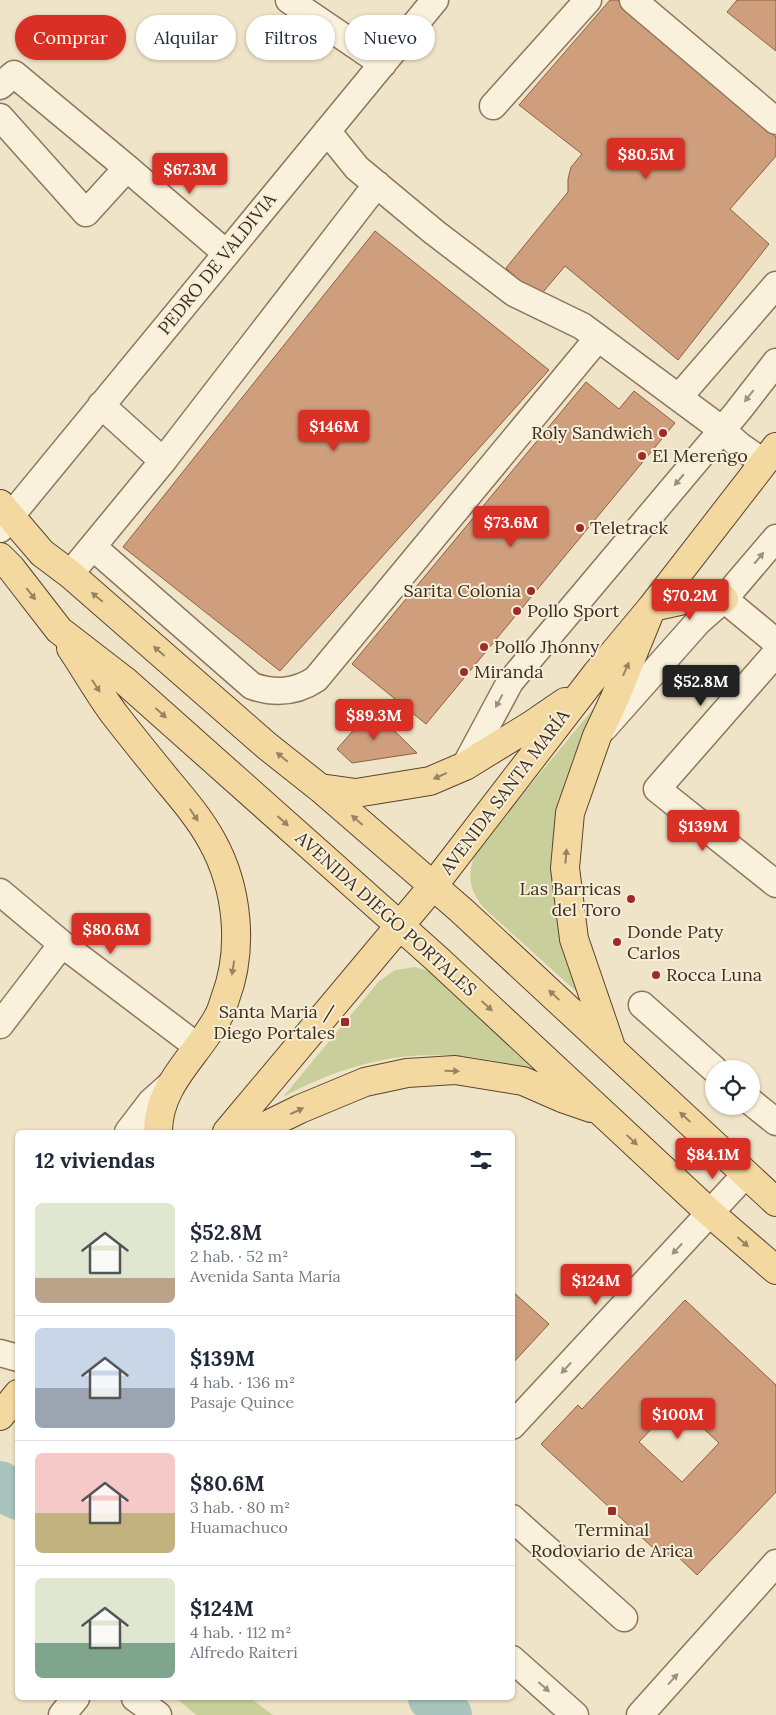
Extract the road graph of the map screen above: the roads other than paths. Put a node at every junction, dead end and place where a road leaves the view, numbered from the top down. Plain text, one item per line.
1 (290, 0) edge
2 (435, 0) edge
3 (588, 0) edge
4 (633, 0) edge
5 (383, 64) junction
6 (0, 86) edge
7 (493, 106) dead end
8 (0, 117) edge
9 (776, 121) edge
10 (327, 131) junction
11 (127, 168) junction
12 (377, 184) junction
13 (226, 253) junction
14 (776, 285) edge
15 (598, 338) junction
16 (776, 362) edge
17 (679, 397) junction
18 (101, 405) junction
19 (722, 430) junction
20 (770, 454) edge
21 (163, 461) junction
22 (4, 516) edge
23 (776, 538) edge
24 (93, 546) junction
25 (0, 557) edge
26 (70, 574) junction
27 (724, 600) junction
28 (652, 607) junction
29 (59, 630) junction
30 (776, 642) edge
31 (776, 653) edge
32 (597, 672) junction
33 (597, 736) junction
34 (465, 766) junction
35 (320, 788) junction
36 (776, 884) edge
37 (433, 886) junction
38 (0, 892) edge
39 (400, 926) junction
40 (62, 944) junction
41 (642, 1005) dead end
42 (0, 1024) edge
43 (198, 1047) junction
44 (612, 1050) junction
45 (705, 1061) edge
46 (170, 1085) junction
47 (760, 1109) edge
48 (600, 1110) junction
49 (776, 1122) edge
50 (130, 1130) edge
51 (158, 1130) edge
52 (229, 1130) edge
53 (257, 1130) edge
54 (746, 1174) junction
55 (776, 1202) edge
56 (710, 1213) junction
57 (776, 1270) edge
58 (0, 1353) edge
59 (15, 1357) edge
60 (515, 1423) edge
61 (515, 1521) edge
62 (776, 1563) edge
63 (624, 1618) dead end
64 (515, 1662) edge
65 (74, 1700) edge
66 (138, 1700) edge
67 (62, 1715) edge
68 (158, 1715) edge
69 (575, 1715) edge
70 (640, 1715) edge

1 - 5 street
2 - 5 street, PEDRO DE VALDIVIA
3 - 7 street
4 - 9 street
5 - 10 street, PEDRO DE VALDIVIA
6 - 11 street
8 - 11 street
10 - 12 street
10 - 13 street, PEDRO DE VALDIVIA
11 - 13 street
12 - 15 street
12 - 21 street
13 - 18 street, PEDRO DE VALDIVIA
14 - 17 street
15 - 17 street
15 - 24 street
16 -> 19 street
17 - 19 street
18 - 21 street
18 - 22 street, PEDRO DE VALDIVIA
19 - 20 street
19 -> 34 street
20 - 28 main road, AVENIDA SANTA MARÍA
21 - 24 street
22 - 26 main road
27 -> 23 street
24 - 26 street
25 -> 29 main road, AVENIDA DIEGO PORTALES
35 -> 26 main road
27 - 28 main road
27 - 30 street
27 - 33 street
28 - 32 main road, AVENIDA SANTA MARÍA
33 -> 28 main road
29 -> 39 main road, AVENIDA DIEGO PORTALES
29 -> 43 main road
31 - 36 street
32 - 34 main road
32 - 37 main road, AVENIDA SANTA MARÍA
44 -> 33 main road
34 -> 35 main road
37 -> 35 main road
37 - 39 main road, AVENIDA SANTA MARÍA
44 -> 37 main road
38 - 40 street
39 -> 48 main road, AVENIDA DIEGO PORTALES
39 - 52 main road, AVENIDA SANTA MARÍA
40 - 42 street
40 - 43 street
41 - 45 street
43 - 46 main road
54 -> 44 main road
46 - 50 street
46 - 51 main road
47 - 49 street
53 -> 48 main road
48 -> 56 main road, AVENIDA DIEGO PORTALES
54 - 55 main road
54 - 56 street
56 -> 57 main road, AVENIDA DIEGO PORTALES
56 -> 60 street
58 - 59 street
61 - 63 street
70 -> 62 street
64 -> 69 street
65 - 67 street
66 - 68 street

